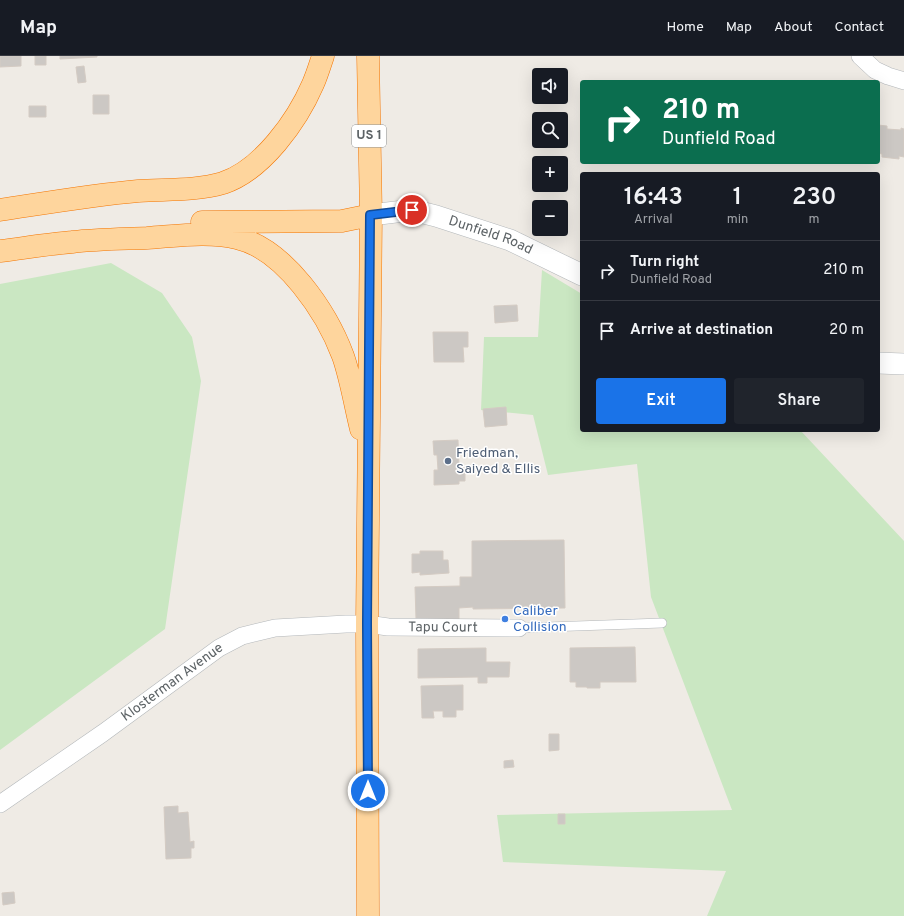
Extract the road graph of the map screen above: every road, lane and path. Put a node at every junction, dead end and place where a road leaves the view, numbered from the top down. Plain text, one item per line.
1 (323, 56) edge
2 (368, 56) edge
3 (860, 56) edge
4 (904, 81) edge
5 (0, 210) edge
6 (370, 215) junction
7 (73, 242) junction
8 (0, 251) edge
9 (580, 274) edge
10 (880, 363) edge
11 (904, 364) edge
12 (369, 467) junction
13 (662, 623) dead end
14 (367, 624) junction
15 (519, 628) joint
16 (0, 804) edge
17 (368, 916) edge

1 - 5 highway
2 - 6 highway, US 1
3 - 4 street
6 - 7 highway
6 - 9 street, Dunfield Road
6 - 12 highway, US 1
7 - 8 highway
7 - 12 highway
10 - 11 street
12 - 14 highway, US 1
13 - 15 lane
14 - 15 street, Tapu Court
14 - 16 street, Klosterman Avenue
14 - 17 highway, US 1

